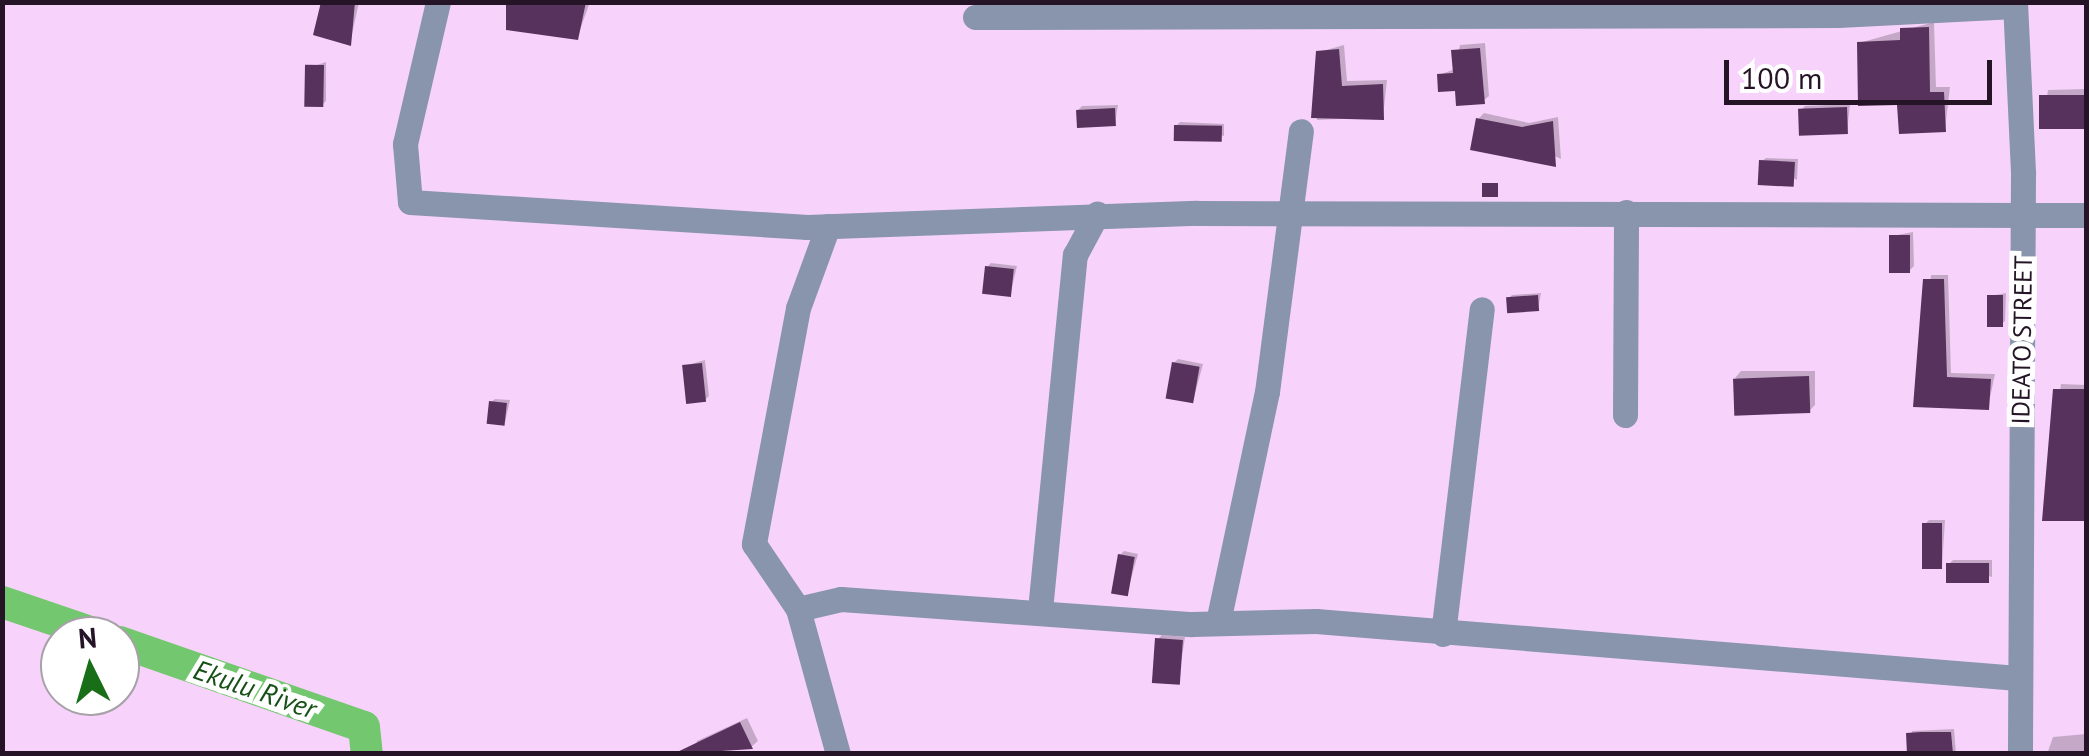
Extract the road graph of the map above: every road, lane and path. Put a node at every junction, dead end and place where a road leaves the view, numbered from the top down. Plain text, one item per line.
1 (438, 2) edge
2 (2015, 4) edge
3 (1281, 8) edge
4 (974, 17) dead end
5 (1301, 131) dead end
6 (2024, 211) junction
7 (1626, 212) junction
8 (1098, 214) junction
9 (2086, 214) edge
10 (1290, 216) junction
11 (828, 226) junction
12 (1482, 309) dead end
13 (1625, 416) dead end
14 (798, 610) junction
15 (1040, 610) junction
16 (1218, 622) junction
17 (1444, 634) junction
18 (2018, 678) junction
19 (838, 754) edge
20 (2020, 754) edge

1 - 11 street
2 - 3 street
2 - 6 street, IDEATO STREET
3 - 4 street
5 - 10 street
6 - 7 street
6 - 9 street
6 - 18 street, IDEATO STREET
7 - 10 street
7 - 13 street
8 - 10 street
8 - 11 street
8 - 15 street
10 - 16 street
11 - 14 street
12 - 17 street
14 - 15 street
14 - 19 street
15 - 16 street
16 - 17 street
17 - 18 street
18 - 20 street, IDEATO STREET

